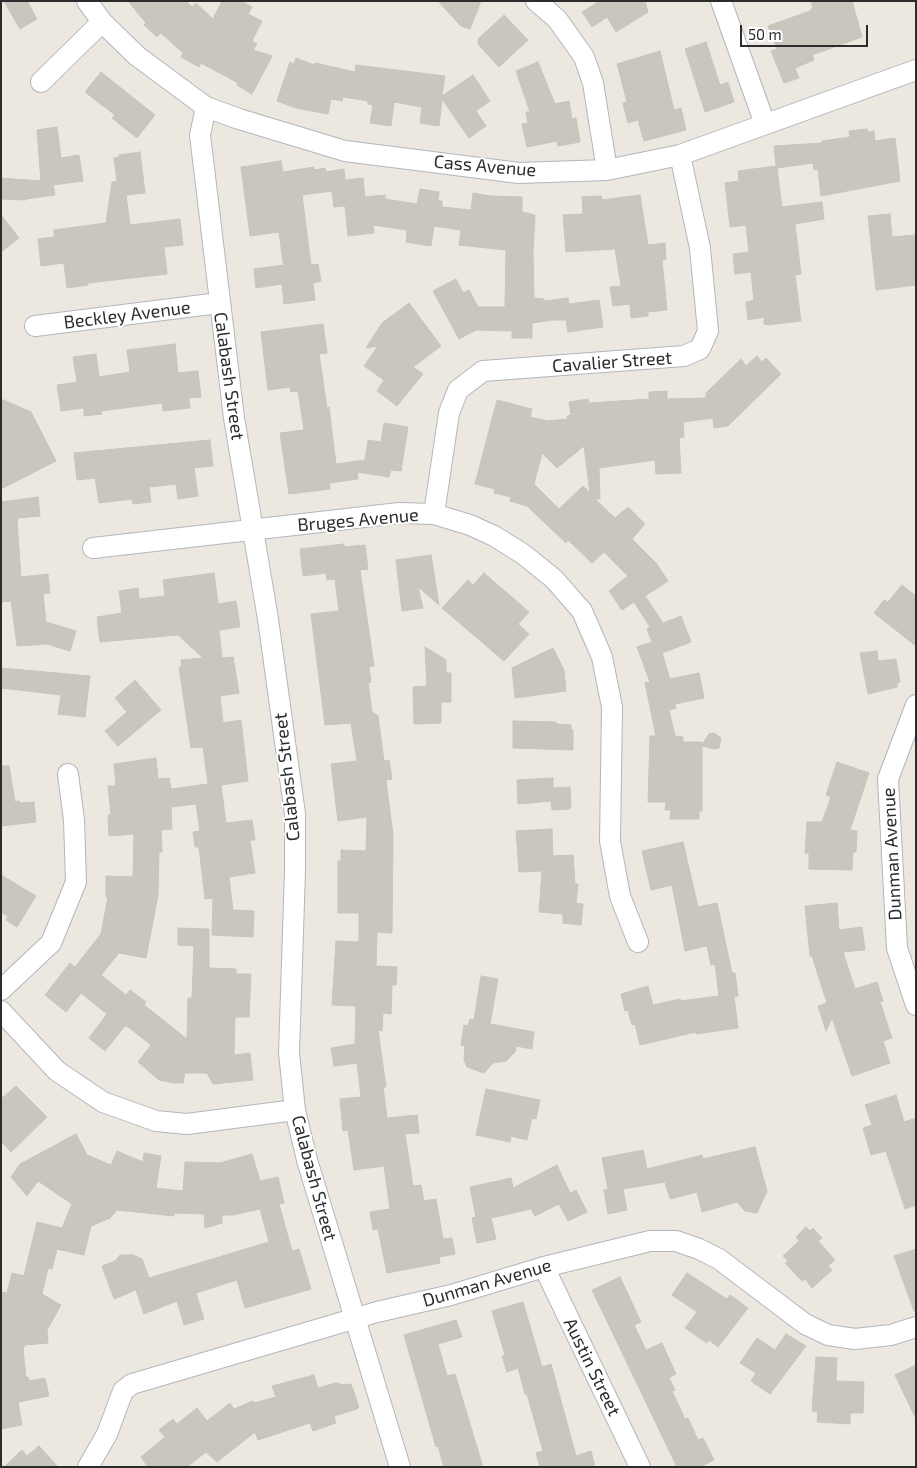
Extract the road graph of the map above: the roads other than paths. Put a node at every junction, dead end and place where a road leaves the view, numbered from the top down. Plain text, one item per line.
1 (87, 1) edge
2 (536, 1) edge
3 (721, 1) edge
4 (102, 22) junction
5 (916, 70) edge
6 (41, 82) dead end
7 (206, 107) junction
8 (765, 124) junction
9 (680, 156) junction
10 (606, 170) junction
11 (219, 303) junction
12 (35, 326) dead end
13 (434, 514) junction
14 (253, 530) junction
15 (93, 548) dead end
16 (916, 705) edge
17 (68, 774) dead end
18 (638, 942) dead end
19 (1, 990) edge
20 (916, 1005) edge
21 (1, 1011) edge
22 (295, 1110) junction
23 (544, 1267) junction
24 (355, 1319) junction
25 (916, 1327) edge
26 (88, 1467) edge
27 (400, 1467) edge
28 (640, 1467) edge

1 - 4 street, Cass Avenue
2 - 10 street
3 - 8 street
4 - 6 street
4 - 7 street, Cass Avenue
5 - 8 street, Cass Avenue
7 - 10 street, Cass Avenue
7 - 11 street, Calabash Street
8 - 9 street, Cass Avenue
9 - 10 street, Cass Avenue
9 - 13 street, Cavalier Street
11 - 12 street, Beckley Avenue
11 - 14 street, Calabash Street
13 - 14 street, Bruges Avenue
13 - 18 street, Bruges Avenue
14 - 15 street, Bruges Avenue
14 - 22 street, Calabash Street
16 - 20 street, Dunman Avenue
17 - 19 street
21 - 22 street
22 - 24 street, Calabash Street
23 - 24 street, Dunman Avenue
23 - 25 street, Dunman Avenue
23 - 28 street, Austin Street
24 - 26 street, Dunman Avenue
24 - 27 street, Calabash Street

